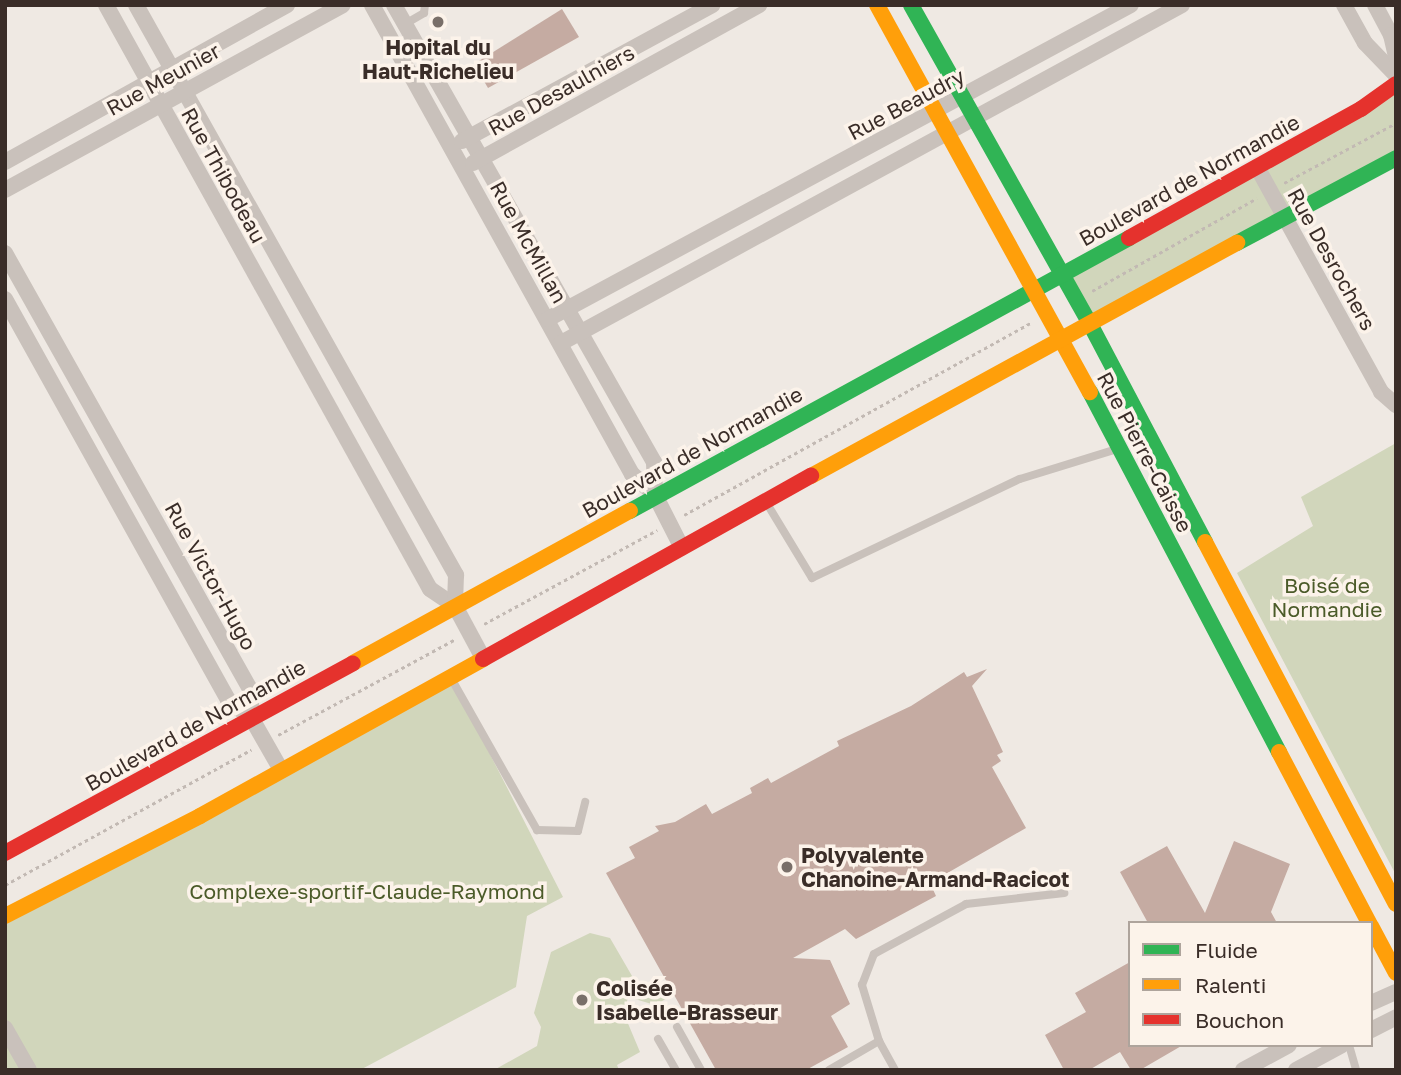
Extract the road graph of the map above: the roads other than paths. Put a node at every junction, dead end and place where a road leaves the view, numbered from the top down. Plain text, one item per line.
1 (106, 5) edge
2 (136, 5) edge
3 (287, 5) edge
4 (342, 5) edge
5 (372, 5) edge
6 (394, 5) edge
7 (425, 5) edge
8 (712, 5) edge
9 (759, 5) edge
10 (877, 5) edge
11 (911, 5) edge
12 (1131, 5) edge
13 (1182, 5) edge
14 (1344, 5) edge
15 (1375, 5) edge
16 (405, 24) junction
17 (1095, 25) junction
18 (669, 29) junction
19 (388, 35) junction
20 (1107, 47) junction
21 (679, 49) junction
22 (1396, 56) edge
23 (173, 69) junction
24 (1396, 75) edge
25 (150, 84) junction
26 (1396, 84) edge
27 (184, 91) junction
28 (963, 98) junction
29 (160, 104) junction
30 (937, 112) junction
31 (975, 120) junction
32 (948, 134) junction
33 (471, 136) junction
34 (451, 146) junction
35 (482, 158) junction
36 (1396, 158) edge
37 (5, 162) edge
38 (1257, 167) junction
39 (463, 168) junction
40 (5, 190) edge
41 (1285, 216) junction
42 (735, 218) junction
43 (748, 242) junction
44 (5, 253) edge
45 (1062, 275) junction
46 (1036, 289) junction
47 (5, 299) edge
48 (570, 308) junction
49 (311, 316) junction
50 (548, 319) junction
51 (1089, 322) junction
52 (287, 328) junction
53 (583, 332) junction
54 (1061, 337) junction
55 (561, 343) junction
56 (1396, 405) edge
57 (1148, 433) junction
58 (1120, 448) junction
59 (120, 457) junction
60 (99, 468) junction
61 (1180, 494) junction
62 (654, 495) junction
63 (766, 501) junction
64 (1151, 508) junction
65 (682, 548) junction
66 (1227, 585) junction
67 (1198, 598) junction
68 (455, 606) junction
69 (483, 658) junction
70 (451, 678) junction
71 (1281, 686) junction
72 (1252, 700) junction
73 (252, 719) junction
74 (280, 768) junction
75 (585, 802) dead end
76 (5, 853) edge
77 (1064, 893) dead end
78 (1396, 904) edge
79 (5, 916) edge
80 (1368, 921) edge
81 (1373, 931) edge
82 (1396, 973) edge
83 (1396, 992) edge
84 (1373, 1002) edge
85 (1396, 1017) edge
86 (677, 1027) dead end
87 (5, 1028) edge
88 (1373, 1029) edge
89 (659, 1039) dead end
90 (879, 1041) junction
91 (1286, 1047) edge
92 (1338, 1047) edge
93 (1350, 1047) edge
94 (1248, 1069) edge
95 (29, 1070) edge
96 (676, 1070) edge
97 (701, 1070) edge
98 (829, 1070) edge
99 (895, 1070) edge
100 (1296, 1070) edge
101 (1356, 1070) edge

1 - 25 street, Rue Thibodeau
2 - 23 street, Rue Thibodeau
3 - 23 street, Rue Meunier
4 - 27 street, Rue Meunier
5 - 19 street, Rue McMillan
6 - 16 street, Rue McMillan
7 - 16 lane
8 - 18 street, Rue Desaulniers
9 - 21 street, Rue Desaulniers
10 - 30 street, Rue Pierre-Caisse
11 - 28 street, Rue Pierre-Caisse
12 - 17 street, Rue Beaudry
13 - 20 street
14 - 24 street
15 - 22 street
16 - 19 street
16 - 33 street, Rue McMillan
17 - 20 street
17 - 28 street, Rue Beaudry
18 - 21 lane
18 - 33 street, Rue Desaulniers
19 - 34 street, Rue McMillan
20 - 31 street
21 - 35 street, Rue Desaulniers
23 - 25 street, Rue Meunier
23 - 27 street, Rue Thibodeau
25 - 29 street, Rue Thibodeau
25 - 37 street, Rue Meunier
26 - 38 street, Boulevard de Normandie
27 - 29 street, Rue Meunier
27 - 49 street, Rue Thibodeau
28 - 30 street, Rue Beaudry
28 - 31 street, Rue Pierre-Caisse
29 - 40 street, Rue Meunier
29 - 52 street, Rue Thibodeau
30 - 32 street, Rue Pierre-Caisse
30 - 42 street, Rue Beaudry
31 - 32 street
31 - 45 street, Rue Pierre-Caisse
32 - 43 street
32 - 46 street, Rue Pierre-Caisse
33 - 34 street, Rue Desaulniers
33 - 35 street, Rue McMillan
34 - 39 street, Rue McMillan
35 - 39 street, Rue Desaulniers
35 - 48 street, Rue McMillan
36 - 41 street
38 - 41 street, Rue Desrochers
38 - 45 street, Boulevard de Normandie
39 - 50 street, Rue McMillan
41 - 51 street
41 - 56 street, Rue Desrochers
42 - 43 street
42 - 48 street, Rue Beaudry
43 - 53 street
44 - 59 street, Rue Victor-Hugo
45 - 46 street, Boulevard de Normandie
45 - 51 street, Rue Pierre-Caisse
46 - 54 street, Rue Pierre-Caisse
46 - 62 street, Boulevard de Normandie
47 - 60 street, Rue Victor-Hugo
48 - 50 street, Rue Beaudry
48 - 53 street, Rue McMillan
49 - 52 street
49 - 68 street, Rue Thibodeau
50 - 55 street, Rue McMillan
51 - 54 street
51 - 57 street, Rue Pierre-Caisse
52 - 68 street, Rue Thibodeau
53 - 55 street
53 - 62 street, Rue McMillan
54 - 58 street, Rue Pierre-Caisse
54 - 63 street
55 - 62 street, Rue McMillan
57 - 58 street
57 - 61 street, Rue Pierre-Caisse
58 - 63 lane
58 - 64 street, Rue Pierre-Caisse
59 - 60 street
59 - 73 street, Rue Victor-Hugo
60 - 73 street, Rue Victor-Hugo
61 - 64 street
61 - 66 street, Rue Pierre-Caisse
62 - 65 street, Rue McMillan
62 - 68 street, Boulevard de Normandie
63 - 65 street
64 - 67 street, Rue Pierre-Caisse
65 - 69 street
66 - 67 street
66 - 71 street, Rue Pierre-Caisse
67 - 72 street, Rue Pierre-Caisse
68 - 69 street, Rue Thibodeau
68 - 73 street, Boulevard de Normandie
69 - 70 street
70 - 74 street
70 - 75 lane
71 - 72 street
71 - 78 street, Rue Pierre-Caisse
72 - 80 street, Rue Pierre-Caisse
73 - 74 street, Rue Victor-Hugo
73 - 76 street, Boulevard de Normandie
74 - 79 street
77 - 90 lane
81 - 82 street, Rue Pierre-Caisse
83 - 84 street
85 - 88 street
86 - 97 lane
87 - 95 street
89 - 96 lane
90 - 98 lane
90 - 99 lane
91 - 94 street
92 - 100 street
93 - 101 lane

